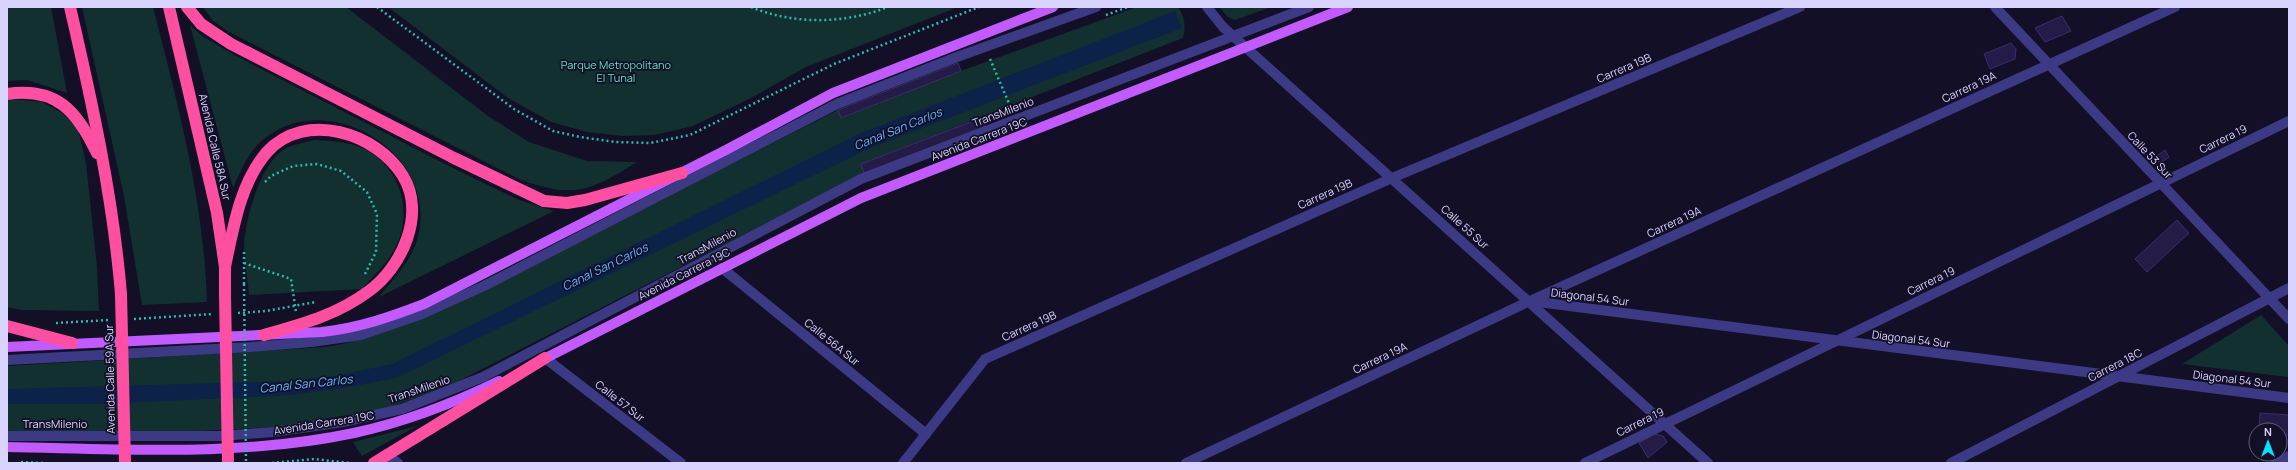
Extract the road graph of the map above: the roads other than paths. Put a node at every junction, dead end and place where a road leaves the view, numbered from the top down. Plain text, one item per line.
1 (70, 7) edge
2 (169, 7) edge
3 (187, 7) edge
4 (1053, 7) edge
5 (1096, 7) edge
6 (1207, 7) edge
7 (1309, 7) edge
8 (1348, 7) edge
9 (1800, 7) edge
10 (1995, 7) edge
11 (2175, 7) edge
12 (1233, 36) junction
13 (1246, 48) junction
14 (2048, 64) junction
15 (7, 94) edge
16 (2289, 120) edge
17 (104, 168) junction
18 (682, 173) junction
19 (1392, 178) junction
20 (2160, 183) junction
21 (225, 268) junction
22 (722, 268) junction
23 (2289, 288) edge
24 (2269, 298) junction
25 (1530, 302) junction
26 (2289, 319) edge
27 (7, 326) edge
28 (264, 335) junction
29 (1834, 341) junction
30 (72, 343) junction
31 (7, 347) edge
32 (545, 358) junction
33 (7, 360) edge
34 (2116, 377) junction
35 (2289, 398) edge
36 (1664, 423) junction
37 (926, 434) junction
38 (7, 436) edge
39 (7, 447) edge
40 (387, 455) junction
41 (2289, 456) edge
42 (125, 463) edge
43 (228, 463) edge
44 (374, 463) edge
45 (398, 463) edge
46 (681, 463) edge
47 (903, 463) edge
48 (1186, 463) edge
49 (1585, 463) edge
50 (1708, 463) edge
51 (1952, 463) edge
52 (2276, 463) edge

1 - 17 highway
2 - 21 highway, Avenida Calle 58A Sur
3 - 18 highway
4 - 18 main road
5 - 33 street
6 - 12 street, Calle 55 Sur
7 - 12 street, TransMilenio
8 - 13 main road, Avenida Carrera 19C
9 - 19 street, Carrera 19B
10 - 14 street, Calle 53 Sur
11 - 14 street, Carrera 19A
12 - 13 street, Calle 55 Sur
12 - 38 street, TransMilenio
13 - 19 street, Calle 55 Sur
13 - 22 main road, Avenida Carrera 19C
14 - 20 street, Calle 53 Sur
14 - 25 street, Carrera 19A
15 - 17 highway
16 - 20 street, Carrera 19
17 - 42 highway, Avenida Calle 59A Sur, bridge
18 - 28 main road
19 - 25 street, Calle 55 Sur
19 - 37 street, Carrera 19B
20 - 24 street, Calle 53 Sur
20 - 29 street, Carrera 19
21 - 28 highway
21 - 43 highway, Avenida Calle 58A Sur, bridge
22 - 32 main road, Avenida Carrera 19C
22 - 37 street, Calle 56A Sur
23 - 24 street, Carrera 18C
24 - 26 street, Calle 53 Sur
24 - 34 street, Carrera 18C
25 - 29 street, Diagonal 54 Sur
25 - 36 street, Calle 55 Sur
25 - 48 street, Carrera 19A
27 - 30 highway
28 - 30 main road
29 - 34 street, Diagonal 54 Sur
29 - 36 street, Carrera 19
30 - 31 main road
32 - 39 main road, Avenida Carrera 19C
32 - 40 highway
32 - 46 street, Calle 57 Sur
34 - 35 street, Diagonal 54 Sur
34 - 51 street, Carrera 18C
36 - 49 street, Carrera 19
36 - 50 street, Calle 55 Sur
37 - 47 street, Carrera 19B
40 - 44 highway
40 - 45 street
41 - 52 street

